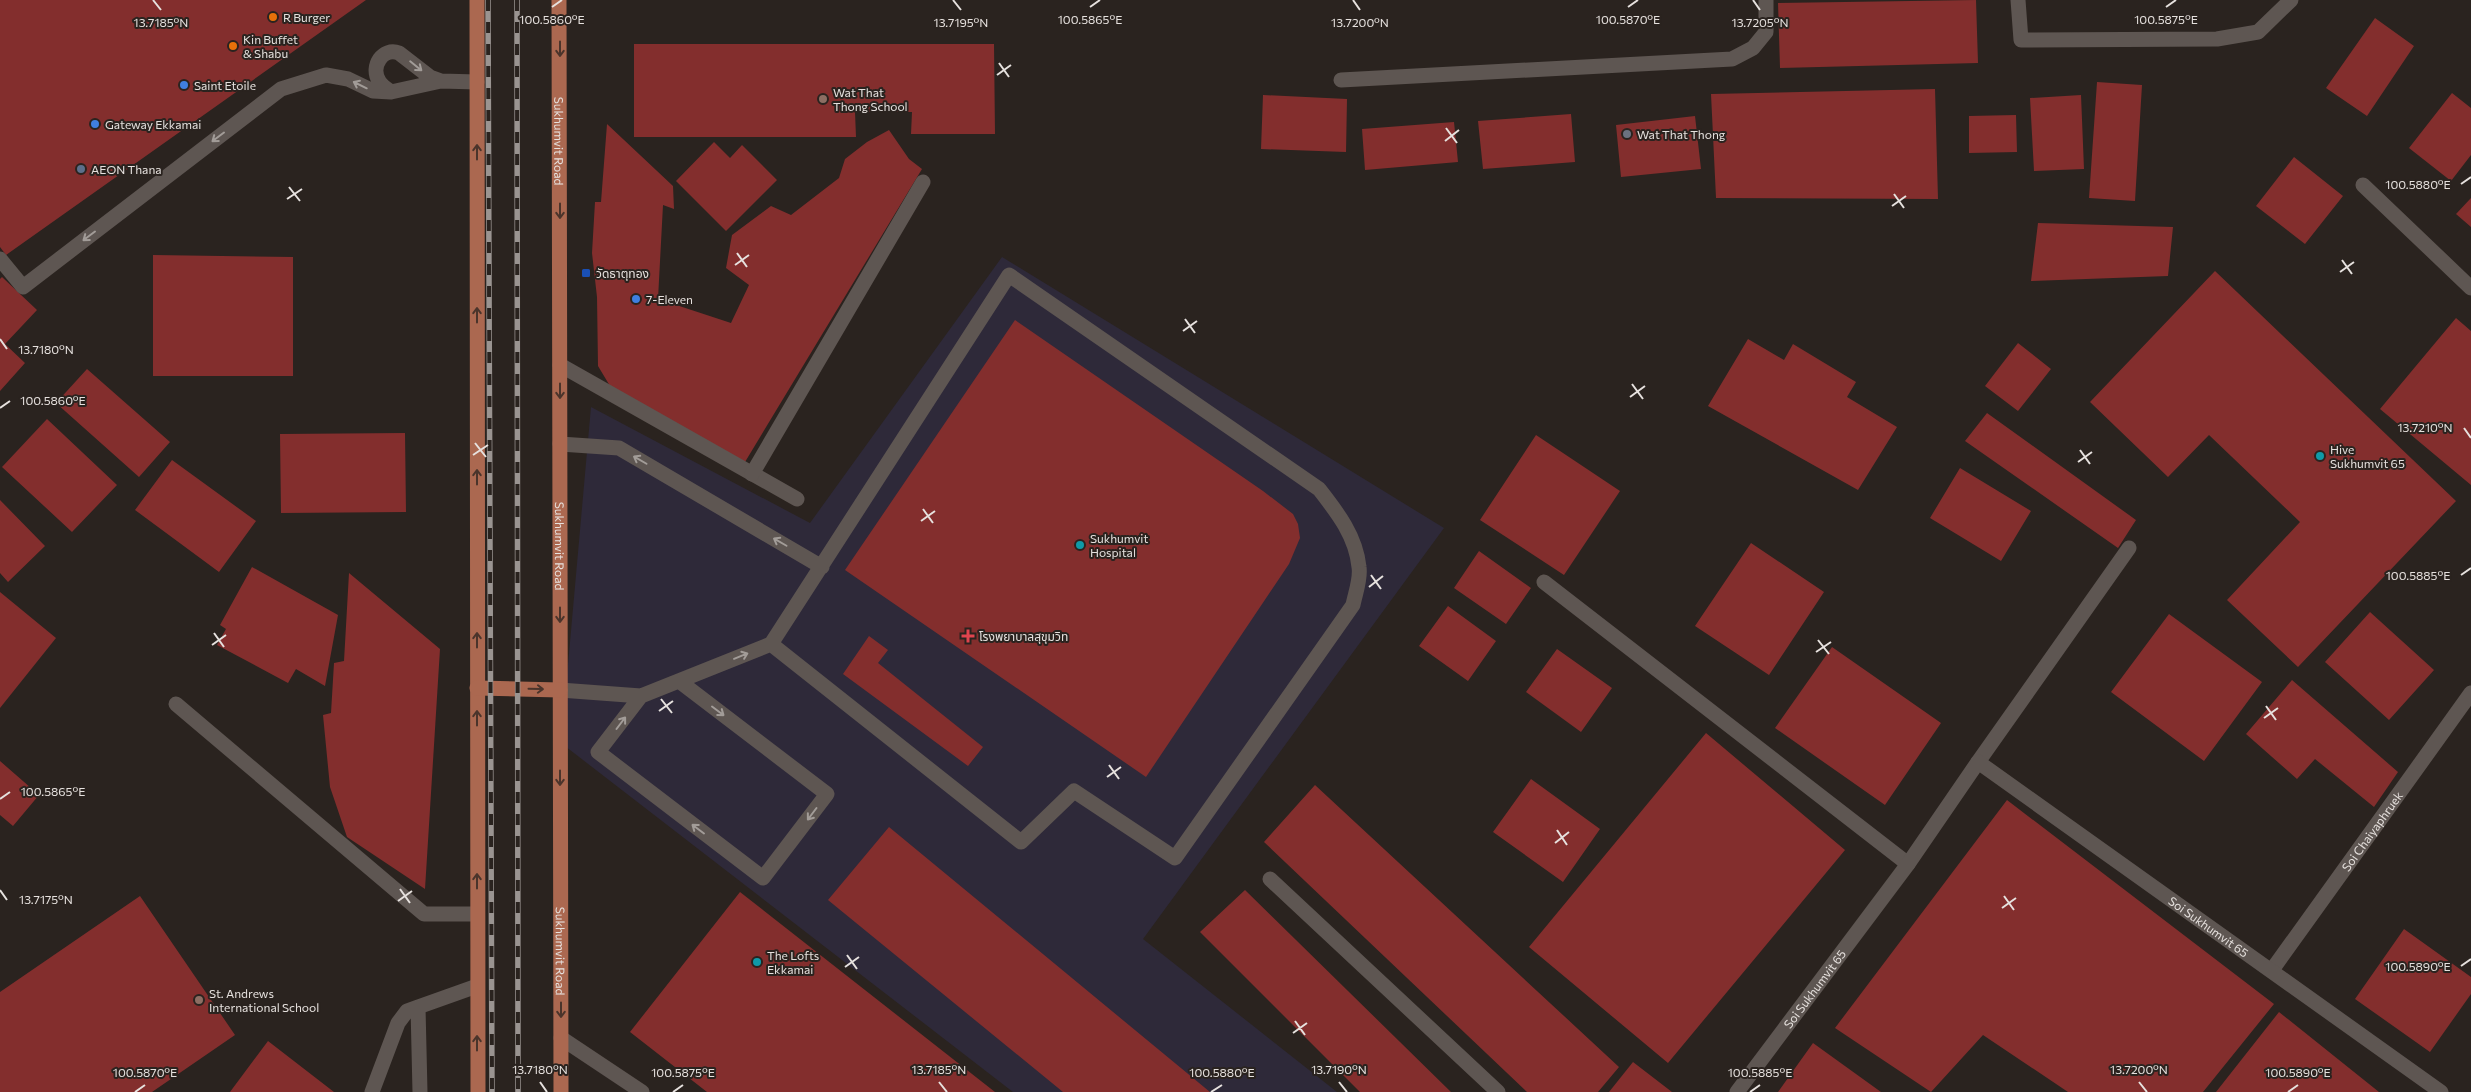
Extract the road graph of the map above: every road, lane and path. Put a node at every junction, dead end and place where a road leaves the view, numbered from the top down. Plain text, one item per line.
1 (477, 0) edge
2 (560, 0) edge
3 (1766, 0) edge
4 (2018, 0) edge
5 (2291, 0) edge
6 (1341, 80) dead end
7 (441, 81) junction
8 (477, 82) junction
9 (391, 92) junction
10 (923, 182) dead end
11 (2363, 185) dead end
12 (0, 259) edge
13 (2471, 288) edge
14 (560, 365) junction
15 (560, 444) junction
16 (752, 474) junction
17 (797, 499) dead end
18 (2128, 548) dead end
19 (822, 567) junction
20 (1544, 582) dead end
21 (771, 644) junction
22 (679, 681) junction
23 (477, 688) junction
24 (560, 690) junction
25 (2471, 693) edge
26 (641, 696) junction
27 (176, 704) dead end
28 (1978, 762) junction
29 (1908, 864) junction
30 (1270, 879) dead end
31 (477, 914) junction
32 (2272, 970) junction
33 (477, 986) junction
34 (418, 1007) junction
35 (561, 1038) junction
36 (1739, 1091) edge
37 (372, 1092) edge
38 (420, 1092) edge
39 (478, 1092) edge
40 (561, 1092) edge
41 (642, 1092) edge
42 (1498, 1092) edge
43 (2441, 1092) edge

1 - 8 main road
2 -> 14 main road, Sukhumvit Road
3 - 6 street
4 - 5 street
7 - 8 street
7 - 9 street
9 -> 7 street
23 -> 8 main road
9 -> 12 street
10 - 16 street
11 - 13 street
14 -> 15 main road, Sukhumvit Road
14 - 16 street
19 -> 15 street
15 -> 24 main road, Sukhumvit Road
16 - 17 street
18 - 28 street, Soi Sukhumvit 65
19 - 21 street
19 - 21 street
20 - 29 street
22 -> 21 street
22 - 26 street
22 -> 26 street
23 -> 24 main road
31 -> 23 main road
24 - 26 street
24 -> 35 main road, Sukhumvit Road
25 - 32 street, Soi Chaiyaphruek
27 - 31 street
28 - 29 street, Soi Sukhumvit 65
28 - 32 street, Soi Sukhumvit 65
29 - 36 street, Soi Sukhumvit 65
30 - 42 street
31 - 33 main road
32 - 43 street, Soi Sukhumvit 65
33 - 34 street
39 -> 33 main road
34 - 37 street
34 - 38 street
35 - 40 main road, Sukhumvit Road
35 - 41 street

